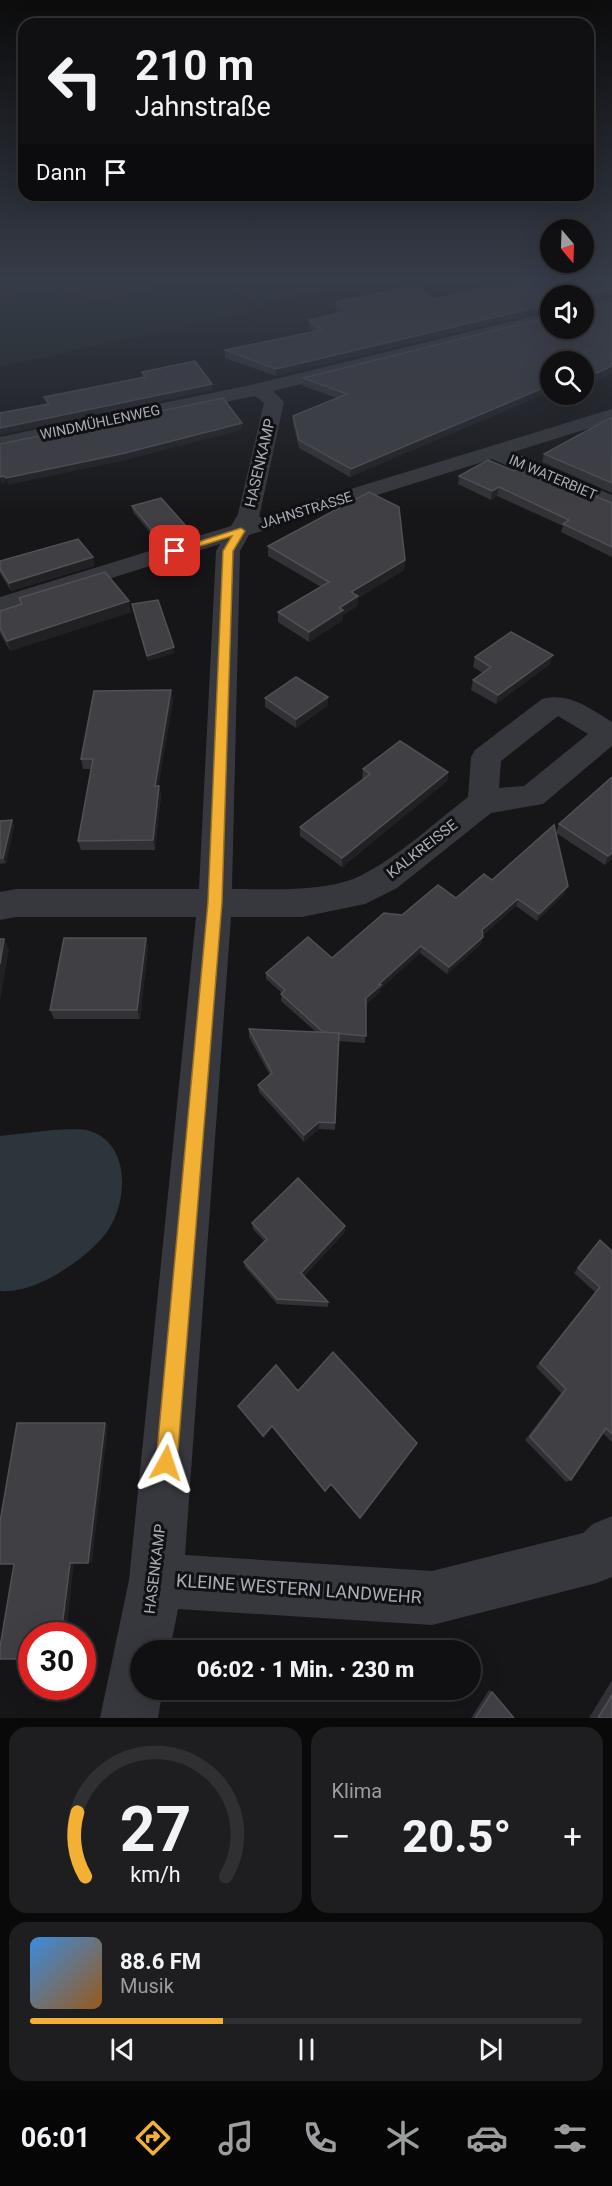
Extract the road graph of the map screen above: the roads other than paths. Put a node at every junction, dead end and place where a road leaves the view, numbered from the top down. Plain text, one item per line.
1 (388, 357) edge
2 (259, 389) junction
3 (612, 415) edge
4 (0, 443) edge
5 (494, 452) junction
6 (612, 503) edge
7 (241, 531) junction
8 (0, 604) edge
9 (483, 802) dead end
10 (215, 902) junction
11 (0, 906) edge
12 (612, 1543) edge
13 (156, 1580) junction
14 (144, 1640) edge
15 (132, 1700) edge
16 (129, 1718) edge

1 - 2 street, WINDMÜHLENWEG
2 - 4 street, WINDMÜHLENWEG
2 - 7 street, HASENKAMP
3 - 5 street, JAHNSTRASSE
5 - 6 street, IM WATERBIET
5 - 7 street, JAHNSTRASSE
7 - 8 street, JAHNSTRASSE
7 - 10 street, HASENKAMP
9 - 10 street, KALKREISSE
10 - 11 street, KALKREISSE
10 - 13 street, HASENKAMP
12 - 13 street, KLEINE WESTERN LANDWEHR
13 - 14 street, HASENKAMP
15 - 16 street

